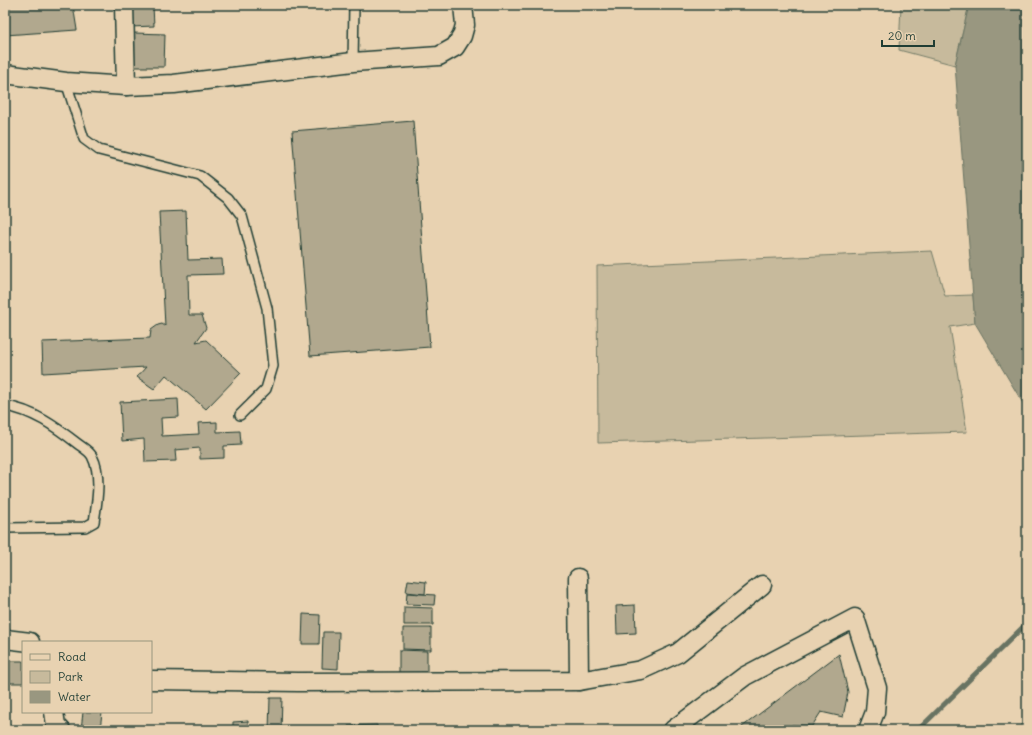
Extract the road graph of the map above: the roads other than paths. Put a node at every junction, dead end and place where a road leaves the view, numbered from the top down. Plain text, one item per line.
1 (124, 5) edge
2 (354, 5) edge
3 (463, 5) edge
4 (353, 62) junction
5 (5, 74) edge
6 (66, 82) junction
7 (126, 86) junction
8 (5, 406) edge
9 (240, 415) dead end
10 (5, 528) edge
11 (578, 578) dead end
12 (762, 585) dead end
13 (5, 639) edge
14 (22, 641) edge
15 (152, 680) edge
16 (579, 681) junction
17 (54, 713) edge
18 (61, 730) edge
19 (673, 730) edge
20 (868, 730) edge

1 - 7 street
2 - 4 lane
3 - 4 street
4 - 7 street
5 - 6 street
6 - 7 street
6 - 9 lane
8 - 10 lane
11 - 16 street
12 - 16 street
13 - 14 street
15 - 16 street
17 - 18 street
19 - 20 street

